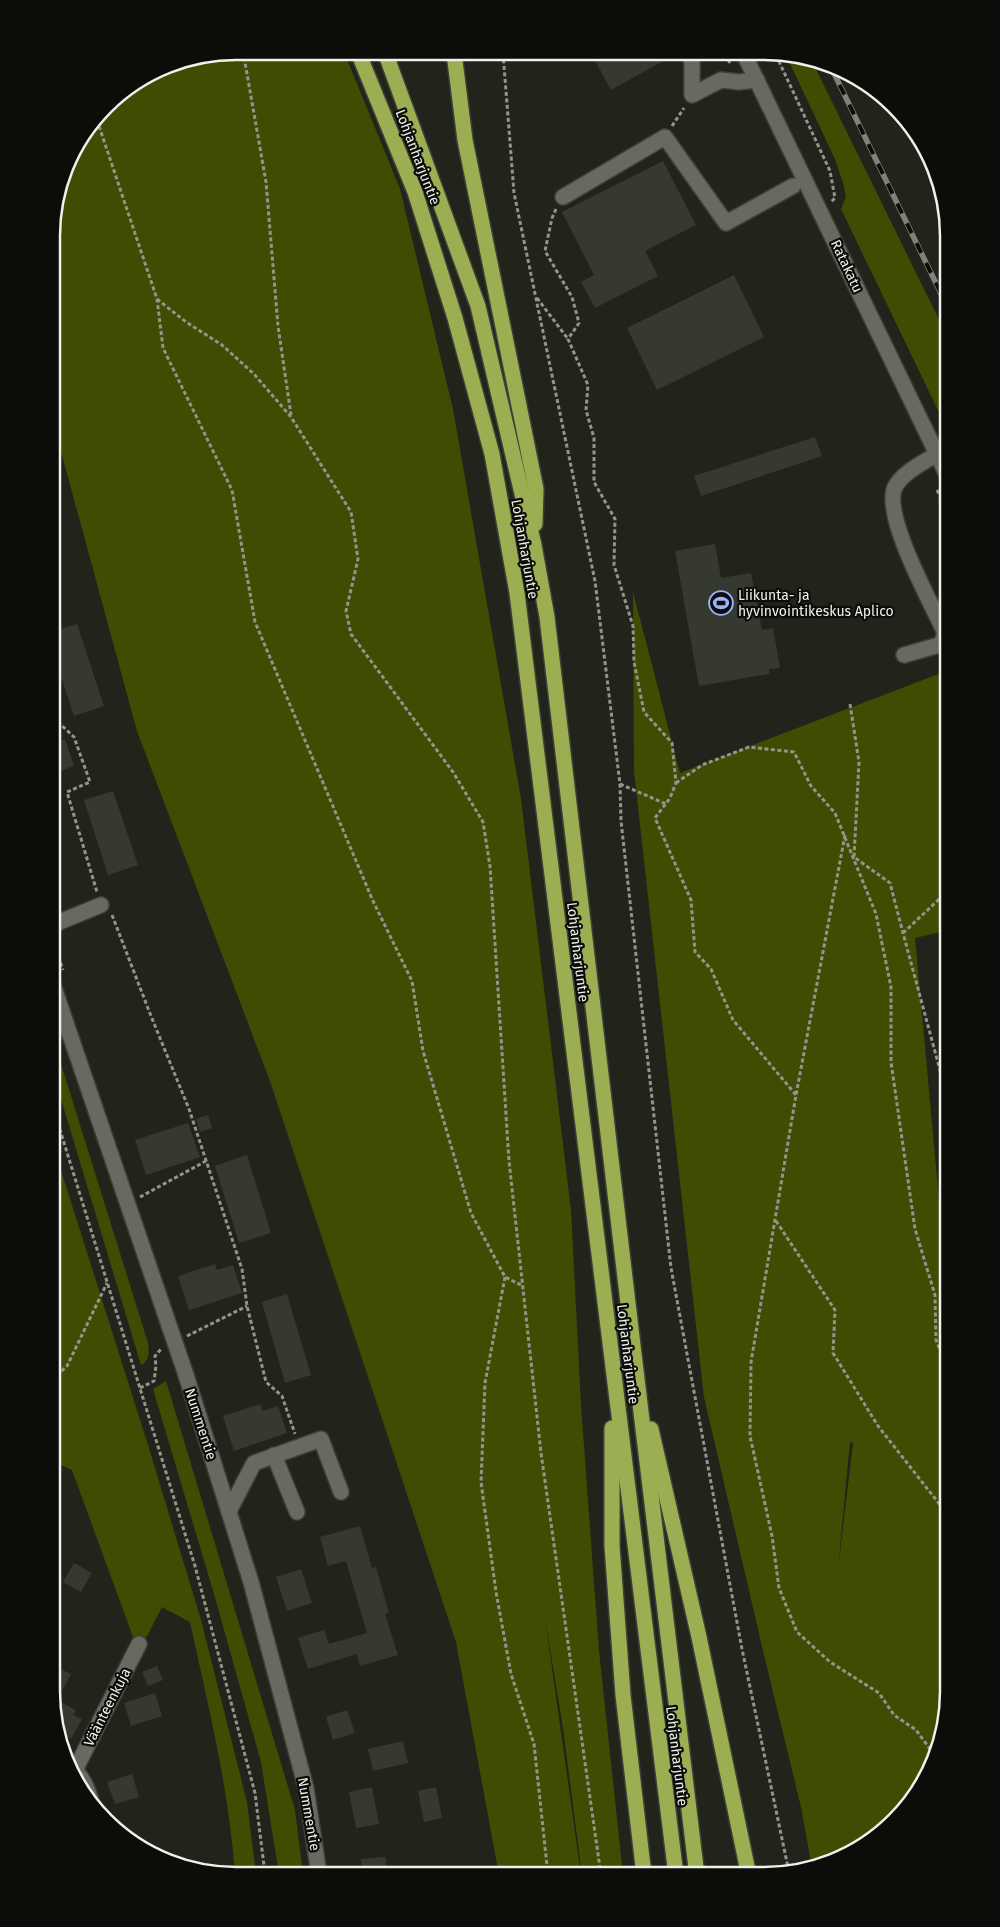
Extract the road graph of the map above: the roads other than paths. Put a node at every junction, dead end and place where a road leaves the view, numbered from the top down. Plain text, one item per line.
1 (361, 60) edge
2 (388, 60) edge
3 (455, 60) edge
4 (692, 60) edge
5 (747, 60) edge
6 (757, 80) junction
7 (793, 186) dead end
8 (563, 197) road end
9 (937, 454) junction
10 (940, 460) edge
11 (534, 546) junction
12 (940, 622) edge
13 (940, 644) edge
14 (904, 655) dead end
15 (101, 905) road end
16 (60, 922) edge
17 (60, 1004) edge
18 (634, 1354) junction
19 (612, 1361) junction
20 (274, 1455) junction
21 (341, 1492) dead end
22 (229, 1511) junction
23 (297, 1512) dead end
24 (139, 1644) dead end
25 (75, 1762) edge
26 (318, 1867) edge
27 (643, 1867) edge
28 (675, 1867) edge
29 (696, 1867) edge
30 (747, 1867) edge

1 - 19 highway, Lohjanharjuntie
2 - 11 highway, Lohjanharjuntie
3 - 11 highway
4 - 6 street
5 - 6 street, Ratakatu
6 - 9 street, Ratakatu
7 - 8 street
9 - 10 street, Ratakatu
9 - 12 street
11 - 18 highway, Lohjanharjuntie
13 - 14 street
15 - 16 street
17 - 22 street, Nummentie
18 - 29 highway, Lohjanharjuntie
18 - 30 highway
19 - 27 highway
19 - 28 highway, Lohjanharjuntie
20 - 21 street
20 - 22 street
20 - 23 street
22 - 26 street, Nummentie
24 - 25 street, Väänteenkuja

